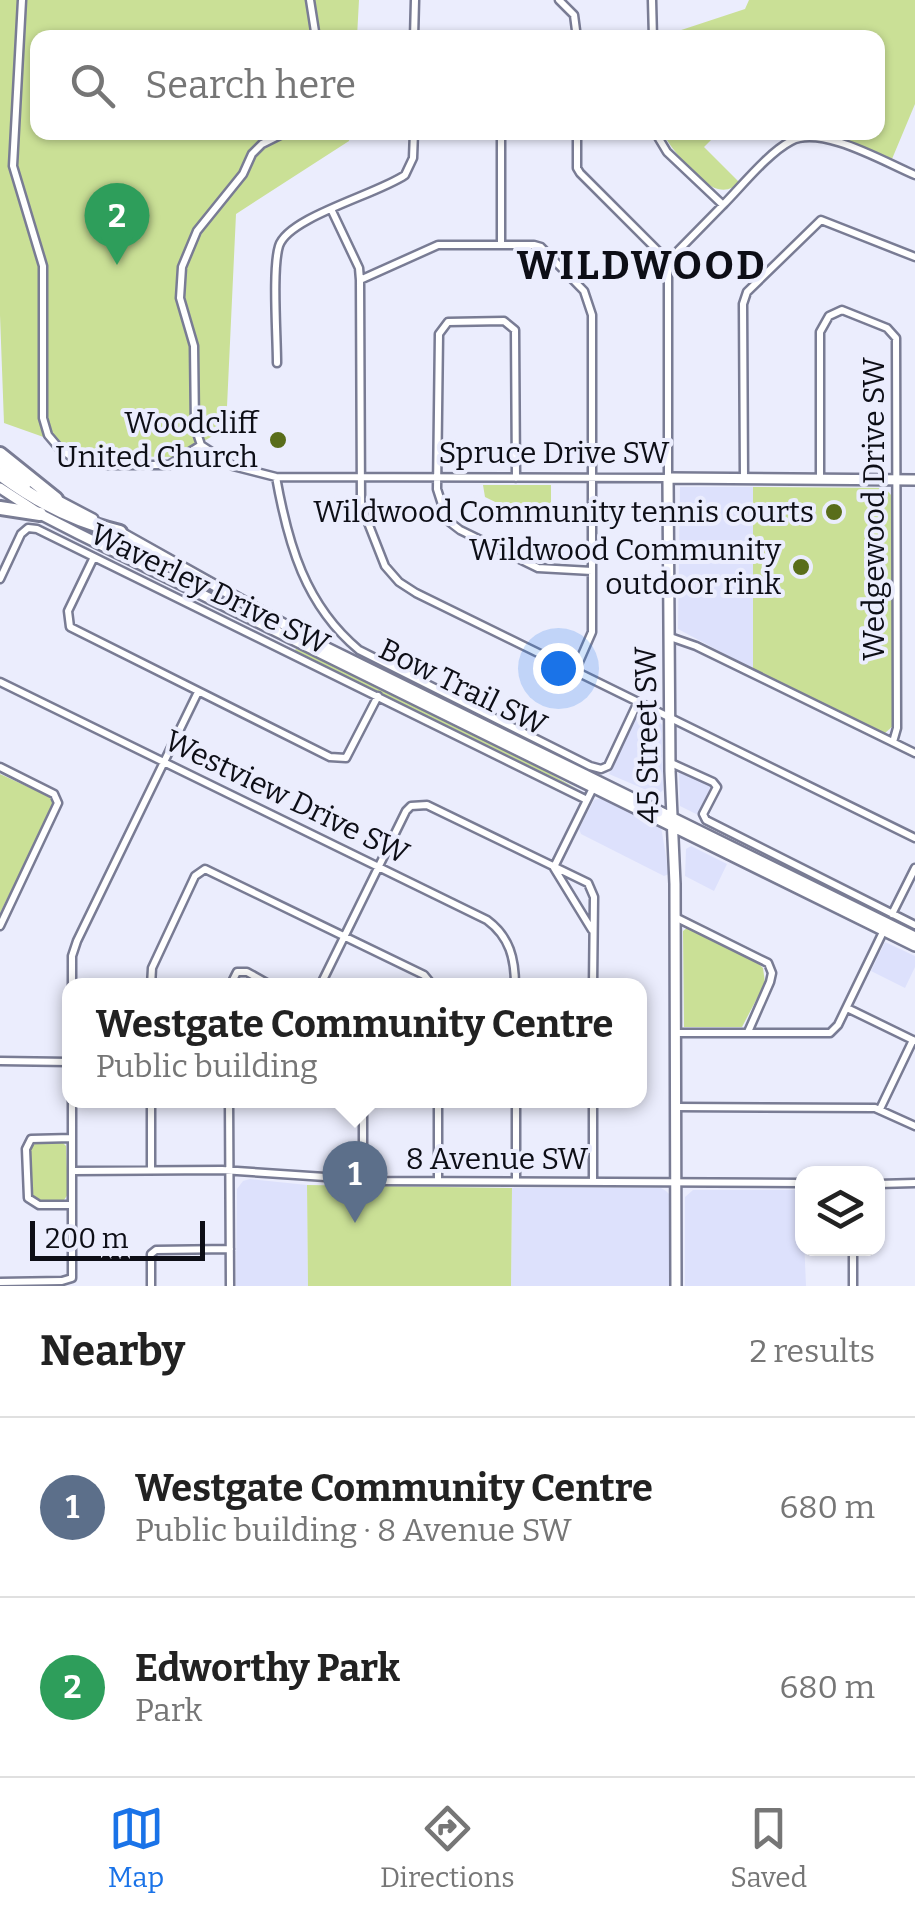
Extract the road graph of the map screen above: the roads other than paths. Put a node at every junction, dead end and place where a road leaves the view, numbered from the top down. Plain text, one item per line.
1 (22, 0) edge
2 (310, 0) edge
3 (414, 0) edge
4 (559, 0) edge
5 (652, 0) edge
6 (315, 30) edge
7 (414, 30) edge
8 (576, 30) edge
9 (653, 30) edge
10 (270, 140) edge
11 (414, 140) edge
12 (501, 140) edge
13 (576, 140) edge
14 (660, 140) edge
15 (797, 140) edge
16 (830, 140) edge
17 (915, 175) edge
18 (722, 206) junction
19 (332, 211) junction
20 (501, 245) junction
21 (915, 258) edge
22 (668, 261) junction
23 (360, 280) junction
24 (277, 363) dead end
25 (201, 445) junction
26 (0, 454) edge
27 (0, 463) edge
28 (0, 474) edge
29 (276, 476) junction
30 (360, 476) junction
31 (438, 477) junction
32 (516, 478) junction
33 (591, 478) junction
34 (668, 478) junction
35 (744, 478) junction
36 (820, 478) junction
37 (896, 480) junction
38 (915, 480) edge
39 (0, 488) edge
40 (56, 499) junction
41 (0, 508) edge
42 (40, 514) junction
43 (120, 532) junction
44 (94, 558) junction
45 (592, 571) junction
46 (0, 579) edge
47 (241, 600) junction
48 (232, 610) junction
49 (670, 637) junction
50 (574, 671) junction
51 (0, 682) edge
52 (198, 692) junction
53 (378, 696) junction
54 (638, 702) junction
55 (670, 717) junction
56 (893, 742) junction
57 (915, 753) edge
58 (164, 762) junction
59 (670, 762) junction
60 (0, 768) edge
61 (592, 788) junction
62 (588, 800) junction
63 (672, 817) junction
64 (673, 828) junction
65 (915, 838) edge
66 (378, 867) junction
67 (554, 867) junction
68 (915, 868) edge
69 (892, 914) junction
70 (675, 917) junction
71 (915, 925) edge
72 (0, 926) edge
73 (884, 930) junction
74 (592, 932) junction
75 (344, 936) junction
76 (915, 937) edge
77 (915, 946) edge
78 (72, 978) edge
79 (151, 978) edge
80 (234, 978) edge
81 (258, 978) edge
82 (324, 978) edge
83 (426, 978) edge
84 (514, 978) edge
85 (593, 978) edge
86 (847, 1008) junction
87 (676, 1033) junction
88 (748, 1033) junction
89 (914, 1041) edge
90 (0, 1061) edge
91 (62, 1062) edge
92 (676, 1107) junction
93 (72, 1108) edge
94 (151, 1108) edge
95 (230, 1108) edge
96 (363, 1108) edge
97 (438, 1108) edge
98 (516, 1108) edge
99 (593, 1108) edge
100 (880, 1108) junction
101 (915, 1126) edge
102 (72, 1138) junction
103 (151, 1170) junction
104 (230, 1170) junction
105 (73, 1171) junction
106 (363, 1180) junction
107 (438, 1181) junction
108 (516, 1181) junction
109 (593, 1182) junction
110 (676, 1182) junction
111 (795, 1183) edge
112 (885, 1184) edge
113 (915, 1184) edge
114 (72, 1205) junction
115 (230, 1249) junction
116 (853, 1256) edge
117 (0, 1282) edge
118 (151, 1286) edge
119 (230, 1286) edge
120 (676, 1286) edge
121 (853, 1286) edge

1 - 25 street
2 - 6 street
3 - 7 street
4 - 8 street
5 - 9 street
10 - 25 street
11 - 19 street
12 - 20 street
13 - 22 street
14 - 18 street
15 - 18 street
16 - 17 street
18 - 22 street
19 - 23 street
19 - 24 street
20 - 23 street
20 - 33 street
21 - 35 street
22 - 34 street, 45 Street SW
23 - 30 street
25 - 29 street, Spruce Drive SW
26 - 40 highway
27 - 40 main road, Bow Trail SW
28 - 43 highway
29 - 30 street, Spruce Drive SW
29 - 54 street
30 - 31 street, Spruce Drive SW
30 - 50 street
31 - 32 street, Spruce Drive SW
31 - 32 street
31 - 45 street
32 - 33 street, Spruce Drive SW
33 - 34 street, Spruce Drive SW
33 - 45 street
34 - 35 main road, Spruce Drive SW
34 - 49 main road, 45 Street SW
35 - 36 main road, Spruce Drive SW
36 - 37 main road, Spruce Drive SW
36 - 37 street, Wedgewood Drive SW
37 - 38 main road, Spruce Drive SW
37 - 56 street, Wedgewood Drive SW
39 - 42 main road, Bow Trail SW
40 - 43 main road, Bow Trail SW
41 - 42 highway
42 - 48 main road, Bow Trail SW
43 - 47 main road, Bow Trail SW
44 - 46 street, Waverley Drive SW
44 - 52 street
44 - 53 street, Waverley Drive SW
45 - 50 street
47 - 48 main road
47 - 63 main road, Bow Trail SW
48 - 61 main road, Bow Trail SW
49 - 55 main road, 45 Street SW
49 - 56 street
50 - 54 street
51 - 58 street, Westview Drive SW
52 - 53 street
52 - 58 street
53 - 62 street, Waverley Drive SW
54 - 55 street
55 - 59 main road, 45 Street SW
55 - 65 street
56 - 57 street
58 - 66 street, Westview Drive SW
58 - 78 street
59 - 63 main road, 45 Street SW
59 - 69 street
60 - 72 street
61 - 62 street
61 - 64 main road, Bow Trail SW
62 - 67 street
63 - 64 main road, 45 Street SW
63 - 76 main road, Bow Trail SW
64 - 70 main road, 45 Street SW
64 - 73 main road, Bow Trail SW
66 - 67 street
66 - 75 street
66 - 84 street, Westview Drive SW
67 - 74 street
67 - 74 street
68 - 69 street
69 - 71 street
70 - 87 main road, 45 Street SW
70 - 88 street
73 - 77 main road, Bow Trail SW
73 - 86 street
74 - 85 street
75 - 79 street
75 - 82 street
75 - 83 street
80 - 81 street
86 - 88 street
86 - 89 street
87 - 88 street
87 - 92 main road, 45 Street SW
89 - 100 street
90 - 91 street
92 - 100 street
92 - 110 main road, 45 Street SW
93 - 102 street
94 - 103 street
95 - 104 street
96 - 106 street
97 - 107 street
98 - 108 street
99 - 109 street
100 - 101 street
102 - 105 street
102 - 114 street
103 - 104 street, 8 Avenue SW
103 - 105 street, 8 Avenue SW
104 - 106 street, 8 Avenue SW
104 - 115 street
105 - 114 street
106 - 107 street, 8 Avenue SW
107 - 108 street, 8 Avenue SW
108 - 109 street, 8 Avenue SW
109 - 110 street, 8 Avenue SW
110 - 111 street, 8 Avenue SW
110 - 120 main road, 45 Street SW
112 - 113 street
114 - 117 street
115 - 118 street
115 - 119 street
116 - 121 street

